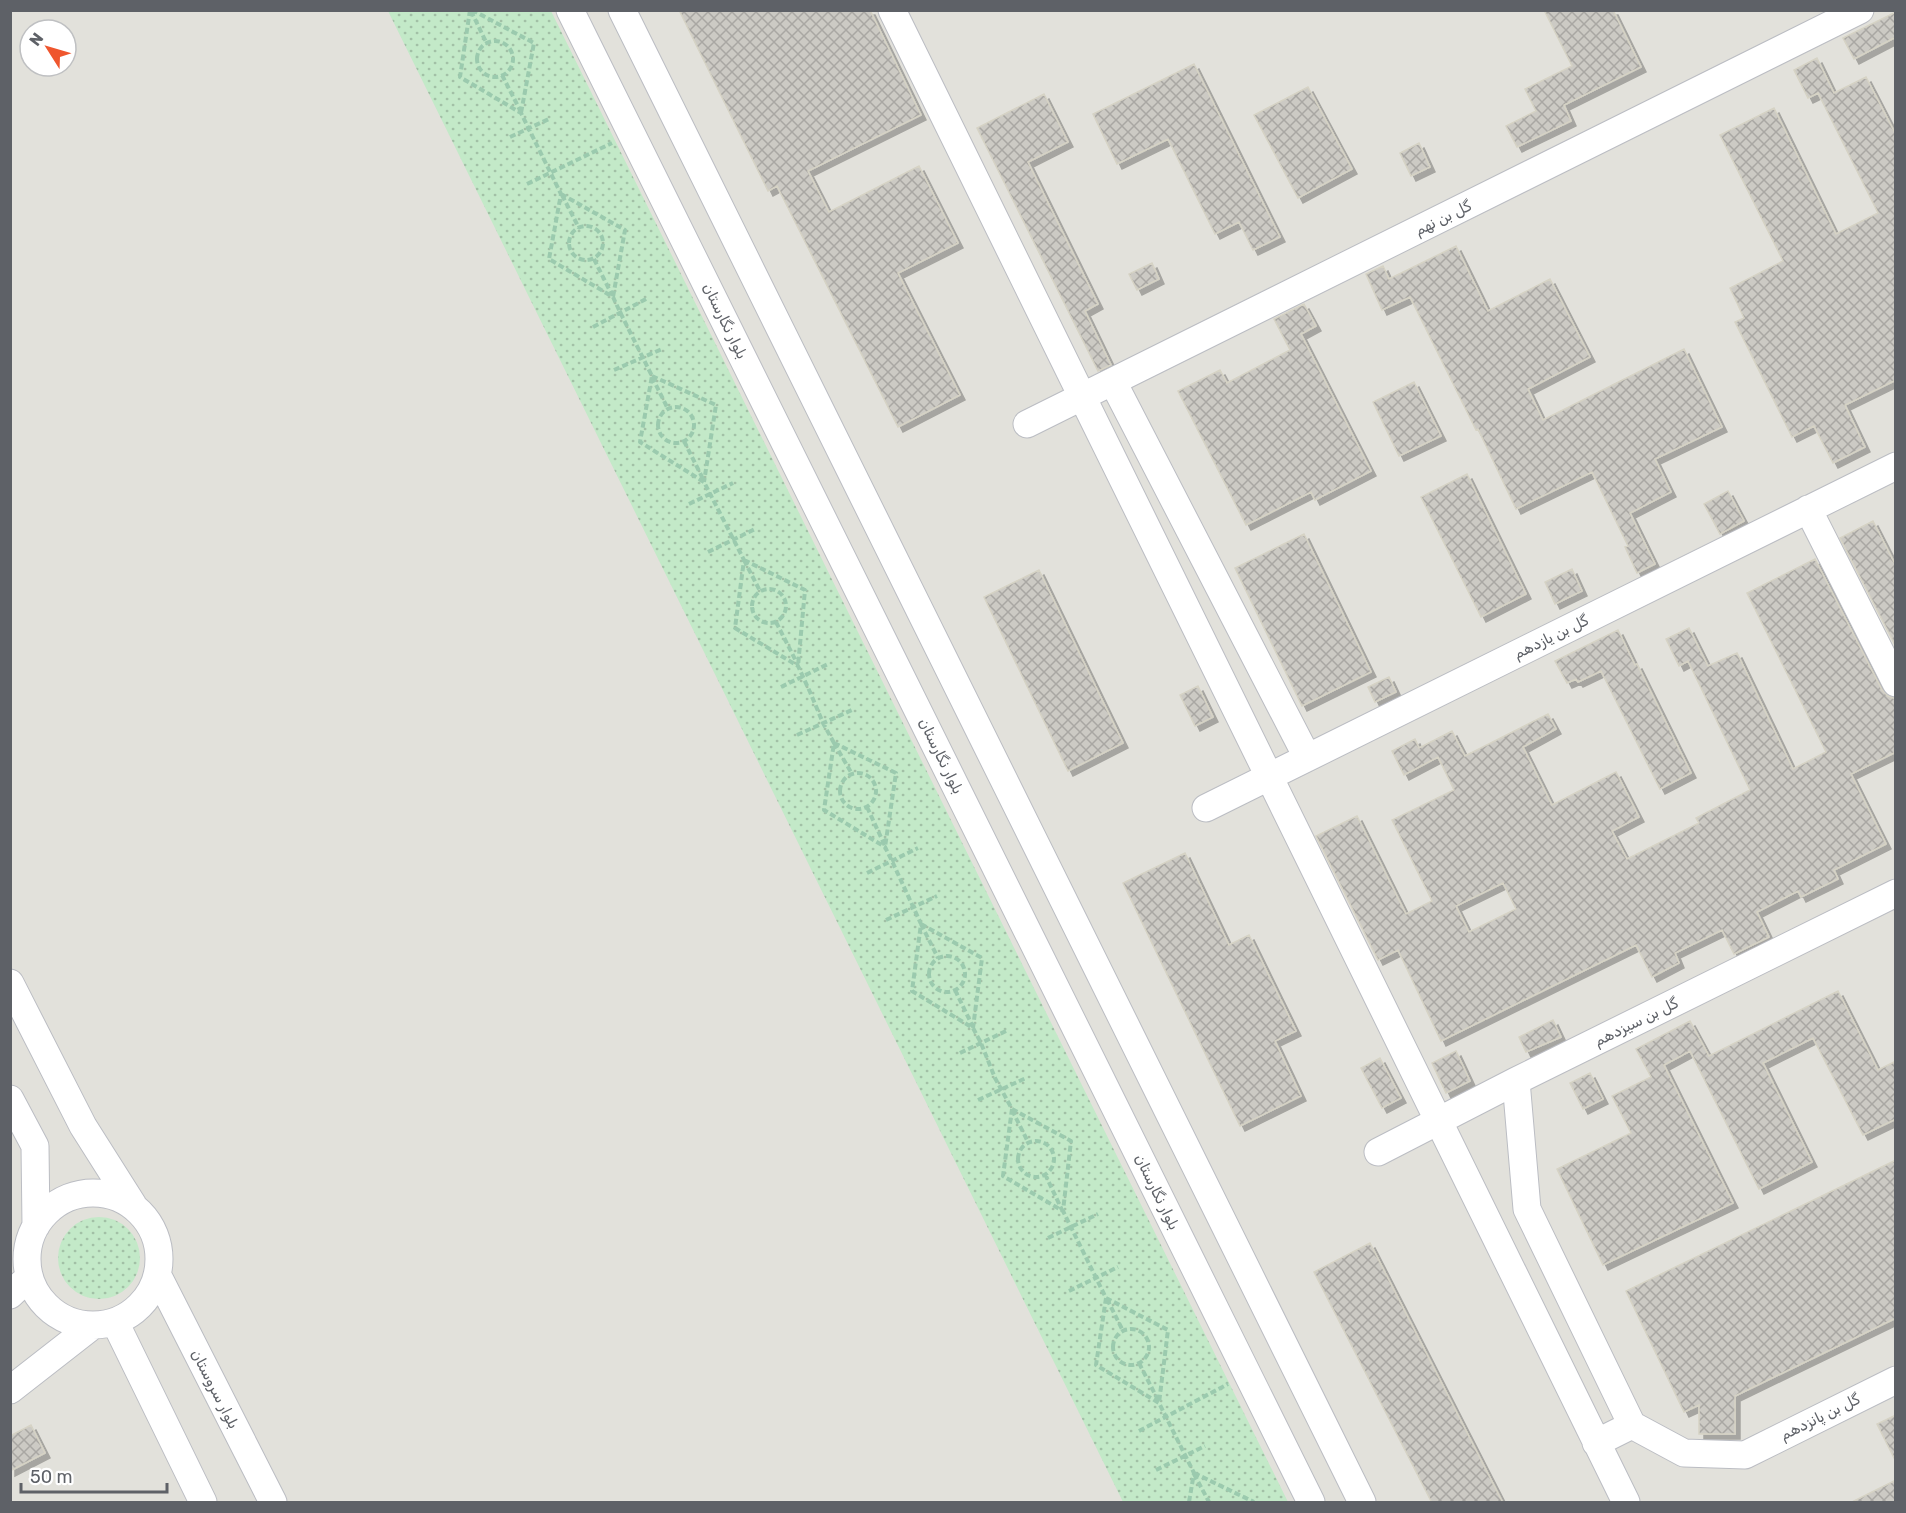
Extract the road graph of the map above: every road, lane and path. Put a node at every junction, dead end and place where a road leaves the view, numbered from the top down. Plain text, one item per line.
1 (471, 10) edge
2 (570, 10) edge
3 (622, 10) edge
4 (892, 10) edge
5 (1860, 10) edge
6 (487, 44) junction
7 (502, 75) junction
8 (521, 113) junction
9 (549, 119) dead end
10 (529, 128) junction
11 (631, 134) junction
12 (510, 137) dead end
13 (551, 173) junction
14 (527, 184) dead end
15 (561, 194) junction
16 (579, 228) junction
17 (594, 258) junction
18 (613, 297) junction
19 (648, 298) dead end
20 (620, 312) junction
21 (593, 327) dead end
22 (662, 349) dead end
23 (642, 357) junction
24 (614, 370) dead end
25 (651, 376) junction
26 (1113, 382) junction
27 (1082, 397) junction
28 (668, 409) junction
29 (1027, 424) dead end
30 (684, 441) junction
31 (1896, 465) edge
32 (705, 482) junction
33 (733, 483) dead end
34 (710, 494) junction
35 (689, 504) dead end
36 (1808, 509) junction
37 (755, 528) dead end
38 (733, 539) junction
39 (708, 552) dead end
40 (744, 560) junction
41 (760, 591) junction
42 (776, 622) junction
43 (828, 664) dead end
44 (798, 666) junction
45 (803, 676) junction
46 (1896, 683) edge
47 (781, 687) dead end
48 (852, 710) dead end
49 (823, 723) junction
50 (797, 735) dead end
51 (834, 743) junction
52 (1307, 757) junction
53 (852, 774) junction
54 (1268, 777) junction
55 (867, 807) junction
56 (1206, 808) dead end
57 (885, 847) junction
58 (918, 848) dead end
59 (892, 861) junction
60 (867, 873) dead end
61 (1896, 893) edge
62 (937, 896) dead end
63 (913, 907) junction
64 (886, 920) dead end
65 (921, 924) junction
66 (939, 958) junction
67 (10, 983) edge
68 (954, 990) junction
69 (974, 1028) junction
70 (1006, 1031) dead end
71 (981, 1043) junction
72 (960, 1053) dead end
73 (1026, 1078) dead end
74 (1516, 1082) junction
75 (1001, 1090) junction
76 (10, 1099) edge
77 (978, 1100) dead end
78 (1012, 1109) junction
79 (1438, 1121) junction
80 (1029, 1142) junction
81 (1378, 1152) dead end
82 (1044, 1174) junction
83 (133, 1205) junction
84 (1063, 1211) junction
85 (1098, 1214) dead end
86 (36, 1226) junction
87 (1071, 1227) junction
88 (1048, 1238) dead end
89 (1118, 1267) dead end
90 (158, 1276) junction
91 (1096, 1278) junction
92 (20, 1286) edge
93 (1069, 1291) dead end
94 (1106, 1298) junction
95 (104, 1324) junction
96 (1123, 1331) junction
97 (1140, 1363) junction
98 (1247, 1374) junction
99 (1896, 1380) edge
100 (10, 1390) edge
101 (1159, 1402) junction
102 (1166, 1416) junction
103 (1632, 1425) junction
104 (1139, 1431) dead end
105 (1596, 1443) junction
106 (1205, 1446) dead end
107 (1185, 1456) junction
108 (1156, 1470) dead end
109 (1194, 1473) junction
110 (203, 1503) edge
111 (273, 1503) edge
112 (1190, 1503) edge
113 (1209, 1503) edge
114 (1254, 1503) edge
115 (1311, 1503) edge
116 (1362, 1503) edge
117 (1626, 1503) edge

1 - 6 path
1 - 8 path
1 - 8 path
2 - 11 street, بلوار نگارستان
3 - 116 street
4 - 27 street
5 - 26 street, گل بن نهم
6 - 7 path
6 - 7 path
7 - 8 path
8 - 10 path
9 - 10 path
10 - 12 path
10 - 13 path
11 - 13 path
11 - 98 street, بلوار نگارستان
13 - 14 path
13 - 15 path
15 - 16 path
15 - 18 path
15 - 18 path
16 - 17 path
16 - 17 path
17 - 18 path
18 - 20 path
19 - 20 path
20 - 21 path
20 - 23 path
22 - 23 path
23 - 24 path
23 - 25 path
25 - 28 path
25 - 32 path
25 - 32 path
26 - 27 street, گل بن نهم
26 - 52 street
27 - 29 street, گل بن نهم
27 - 54 street
28 - 30 path
28 - 30 path
30 - 32 path
31 - 36 street, گل بن یازدهم
32 - 34 path
33 - 34 path
34 - 35 path
34 - 38 path
36 - 46 street
36 - 52 street, گل بن یازدهم
37 - 38 path
38 - 39 path
38 - 40 path
40 - 41 path
40 - 44 path
40 - 44 path
41 - 42 path
41 - 42 path
42 - 44 path
43 - 45 path
44 - 45 path
45 - 47 path
45 - 49 path
48 - 49 path
49 - 50 path
49 - 51 path
51 - 53 path
51 - 57 path
51 - 57 path
52 - 54 street, گل بن یازدهم
53 - 55 path
53 - 55 path
54 - 56 street, گل بن یازدهم
54 - 79 street
55 - 57 path
57 - 59 path
58 - 59 path
59 - 60 path
59 - 63 path
61 - 74 street, گل بن سیزدهم
62 - 63 path
63 - 64 path
63 - 65 path
65 - 66 path
65 - 69 path
65 - 69 path
66 - 68 path
66 - 68 path
67 - 83 street
68 - 69 path
69 - 71 path
70 - 71 path
71 - 72 path
71 - 75 path
73 - 75 path
74 - 79 street, گل بن سیزدهم
74 - 103 street
75 - 77 path
75 - 78 path
76 - 86 street
78 - 80 path
78 - 84 path
78 - 84 path
79 - 81 street, گل بن سیزدهم
79 - 105 street
80 - 82 path
80 - 82 path
82 - 84 path
83 - 86 street
83 - 90 street
84 - 87 path
85 - 87 path
86 - 92 street
87 - 88 path
87 - 91 path
89 - 91 path
90 - 95 street
90 - 111 street, بلوار سروستان
91 - 93 path
91 - 94 path
92 - 95 street
94 - 96 path
94 - 101 path
94 - 101 path
95 - 100 street
95 - 110 street
96 - 97 path
96 - 97 path
97 - 101 path
98 - 102 path
98 - 115 street, بلوار نگارستان
99 - 103 street, گل بن پانزدهم
101 - 102 path
102 - 104 path
102 - 107 path
103 - 105 street
105 - 117 street
106 - 107 path
107 - 108 path
107 - 109 path
109 - 112 path
109 - 113 path
109 - 114 path

